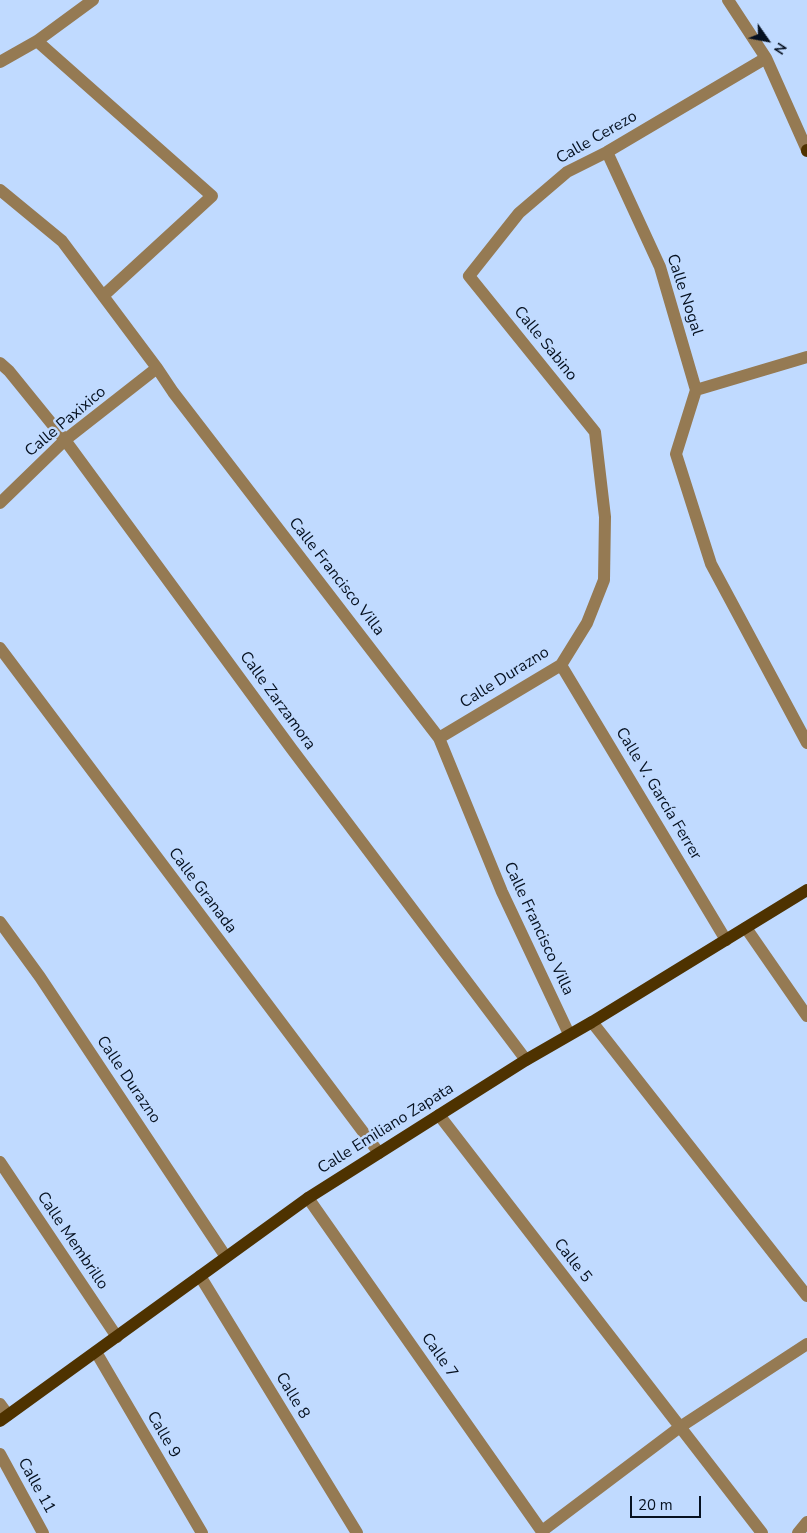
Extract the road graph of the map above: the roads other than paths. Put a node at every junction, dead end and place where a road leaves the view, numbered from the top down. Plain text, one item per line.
1 (93, 0) edge
2 (728, 0) edge
3 (37, 41) junction
4 (766, 58) junction
5 (0, 62) edge
6 (807, 150) edge
7 (607, 152) junction
8 (0, 190) edge
9 (469, 276) joint
10 (103, 296) junction
11 (807, 357) edge
12 (0, 363) edge
13 (157, 368) junction
14 (696, 390) junction
15 (594, 432) joint
16 (65, 440) junction
17 (0, 503) edge
18 (0, 648) edge
19 (561, 665) junction
20 (439, 738) junction
21 (807, 743) edge
22 (807, 890) edge
23 (0, 922) edge
24 (746, 928) junction
25 (726, 940) junction
26 (807, 1016) edge
27 (592, 1022) junction
28 (569, 1034) junction
29 (526, 1060) junction
30 (439, 1115) junction
31 (379, 1153) junction
32 (0, 1162) edge
33 (308, 1198) junction
34 (226, 1257) junction
35 (200, 1276) junction
36 (807, 1296) edge
37 (116, 1337) junction
38 (807, 1344) edge
39 (96, 1352) junction
40 (0, 1404) edge
41 (4, 1418) edge
42 (680, 1427) junction
43 (0, 1454) edge
44 (807, 1522) edge
45 (542, 1532) edge
46 (43, 1533) edge
47 (202, 1533) edge
48 (357, 1533) edge
49 (762, 1533) edge
50 (798, 1533) edge

1 - 3 street
2 - 4 street
3 - 5 street
3 - 10 street
4 - 6 street
4 - 7 street, Calle Cerezo
7 - 9 street, Calle Cerezo
7 - 14 street, Calle Nogal
8 - 10 street, Calle Francisco Villa
9 - 15 street, Calle Sabino
10 - 13 street, Calle Francisco Villa
11 - 14 street
12 - 16 street, Calle Zarzamora
13 - 16 street, Calle Paxixico
13 - 20 street, Calle Francisco Villa
14 - 21 street
15 - 19 street, Calle Durazno
16 - 17 street, Calle Paxixico
16 - 29 street, Calle Zarzamora
18 - 31 street, Calle Granada
19 - 20 street, Calle Durazno
19 - 25 street, Calle V. García Ferrer
20 - 28 street, Calle Francisco Villa
22 - 24 main road, Calle Emiliano Zapata
23 - 34 street, Calle Durazno
24 - 25 main road, Calle Emiliano Zapata
24 - 26 street
25 - 27 main road, Calle Emiliano Zapata
27 - 28 main road, Calle Emiliano Zapata
27 - 36 street
28 - 29 main road, Calle Emiliano Zapata
29 - 30 main road, Calle Emiliano Zapata
30 - 31 main road, Calle Emiliano Zapata
30 - 42 street, Calle 5
31 - 33 main road, Calle Emiliano Zapata
32 - 37 street, Calle Membrillo
33 - 34 main road, Calle Emiliano Zapata
33 - 45 street, Calle 7
34 - 35 main road, Calle Emiliano Zapata
35 - 37 main road, Calle Emiliano Zapata
35 - 48 street, Calle 8
37 - 39 main road, Calle Emiliano Zapata
38 - 42 street
39 - 41 main road, Calle Emiliano Zapata
39 - 47 street, Calle 9
40 - 41 street
42 - 45 street
42 - 49 street, Calle 5
43 - 46 street, Calle 11
44 - 50 street

